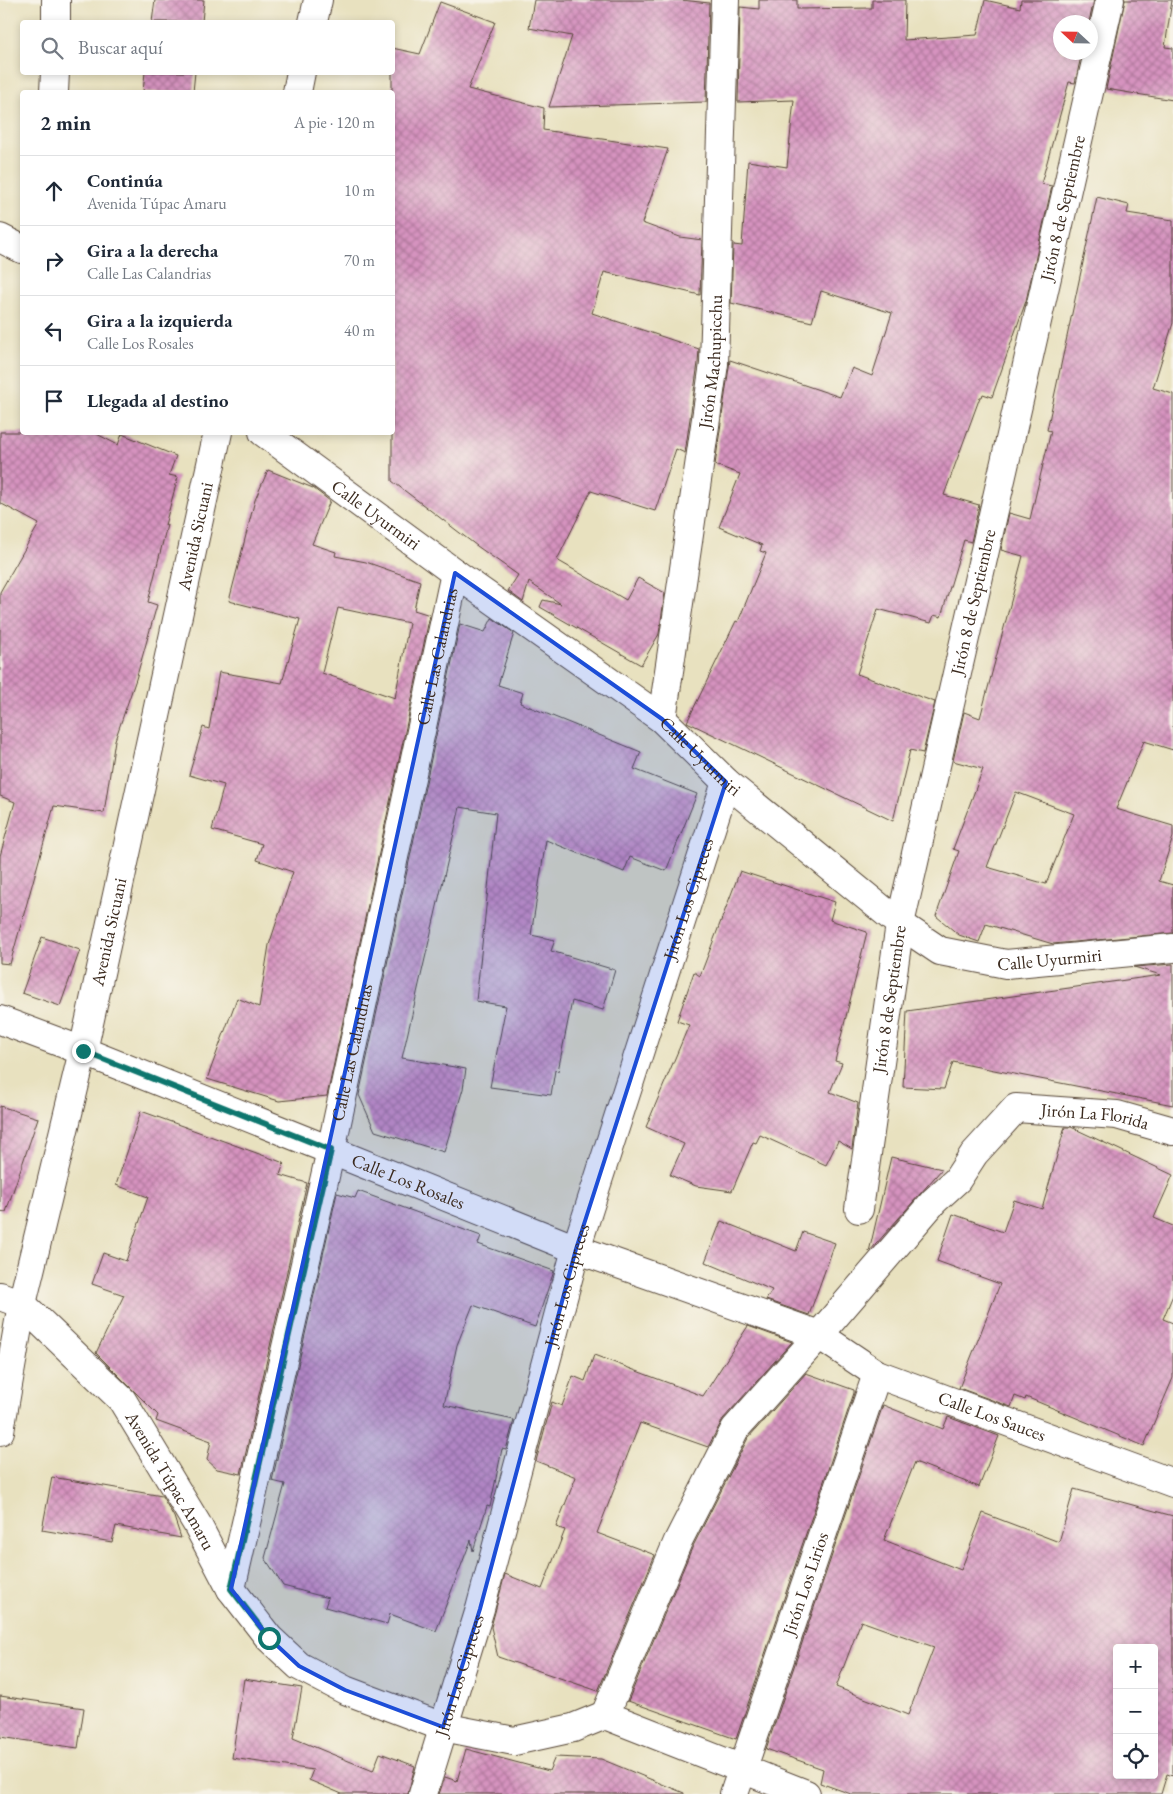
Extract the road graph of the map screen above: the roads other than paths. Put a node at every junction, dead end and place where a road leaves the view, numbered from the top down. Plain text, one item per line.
1 (56, 0) edge
2 (318, 0) edge
3 (725, 0) edge
4 (1110, 0) edge
5 (56, 20) edge
6 (313, 20) edge
7 (55, 75) edge
8 (300, 75) edge
9 (54, 90) edge
10 (297, 90) edge
11 (0, 238) edge
12 (20, 248) edge
13 (217, 435) edge
14 (267, 435) edge
15 (455, 573) junction
16 (662, 720) junction
17 (726, 782) junction
18 (900, 924) junction
19 (1173, 948) edge
20 (0, 1020) edge
21 (83, 1051) junction
22 (1173, 1131) edge
23 (331, 1150) junction
24 (860, 1209) dead end
25 (576, 1249) junction
26 (11, 1300) edge
27 (819, 1335) junction
28 (877, 1374) junction
29 (0, 1431) edge
30 (1173, 1483) edge
31 (231, 1589) junction
32 (605, 1715) junction
33 (443, 1727) junction
34 (742, 1768) junction
35 (423, 1794) edge
36 (734, 1794) edge
37 (806, 1794) edge

1 - 5 street
2 - 6 street
3 - 16 street, Jirón Machupicchu
4 - 18 street, Jirón 8 de Septiembre
7 - 9 street
8 - 10 street
11 - 12 street
13 - 21 street, Avenida Sicuani
14 - 15 street, Calle Uyurmiri
15 - 16 street, Calle Uyurmiri
15 - 23 street, Calle Las Calandrias
16 - 17 street, Calle Uyurmiri
17 - 18 street, Calle Uyurmiri
17 - 25 street, Jirón Los Cipreces
18 - 19 street, Calle Uyurmiri
18 - 24 street, Jirón 8 de Septiembre
20 - 21 street, Calle Los Rosales
21 - 23 street, Calle Los Rosales
21 - 26 street, Avenida Sicuani
22 - 27 street, Jirón La Florida
23 - 25 street, Calle Los Rosales
23 - 31 street, Calle Las Calandrias
25 - 27 street, Calle Los Rosales
25 - 33 street, Jirón Los Cipreces
26 - 29 street, Avenida Sicuani
26 - 31 street, Avenida Túpac Amaru
27 - 28 street, Calle Los Sauces
27 - 32 street
28 - 30 street, Calle Los Sauces
28 - 34 street, Jirón Los Lirios
31 - 33 street, Avenida Túpac Amaru
32 - 33 street, Avenida Túpac Amaru
32 - 34 street
33 - 35 street, Jirón Los Cipreces
34 - 36 street, Jirón Los Lirios
34 - 37 street

